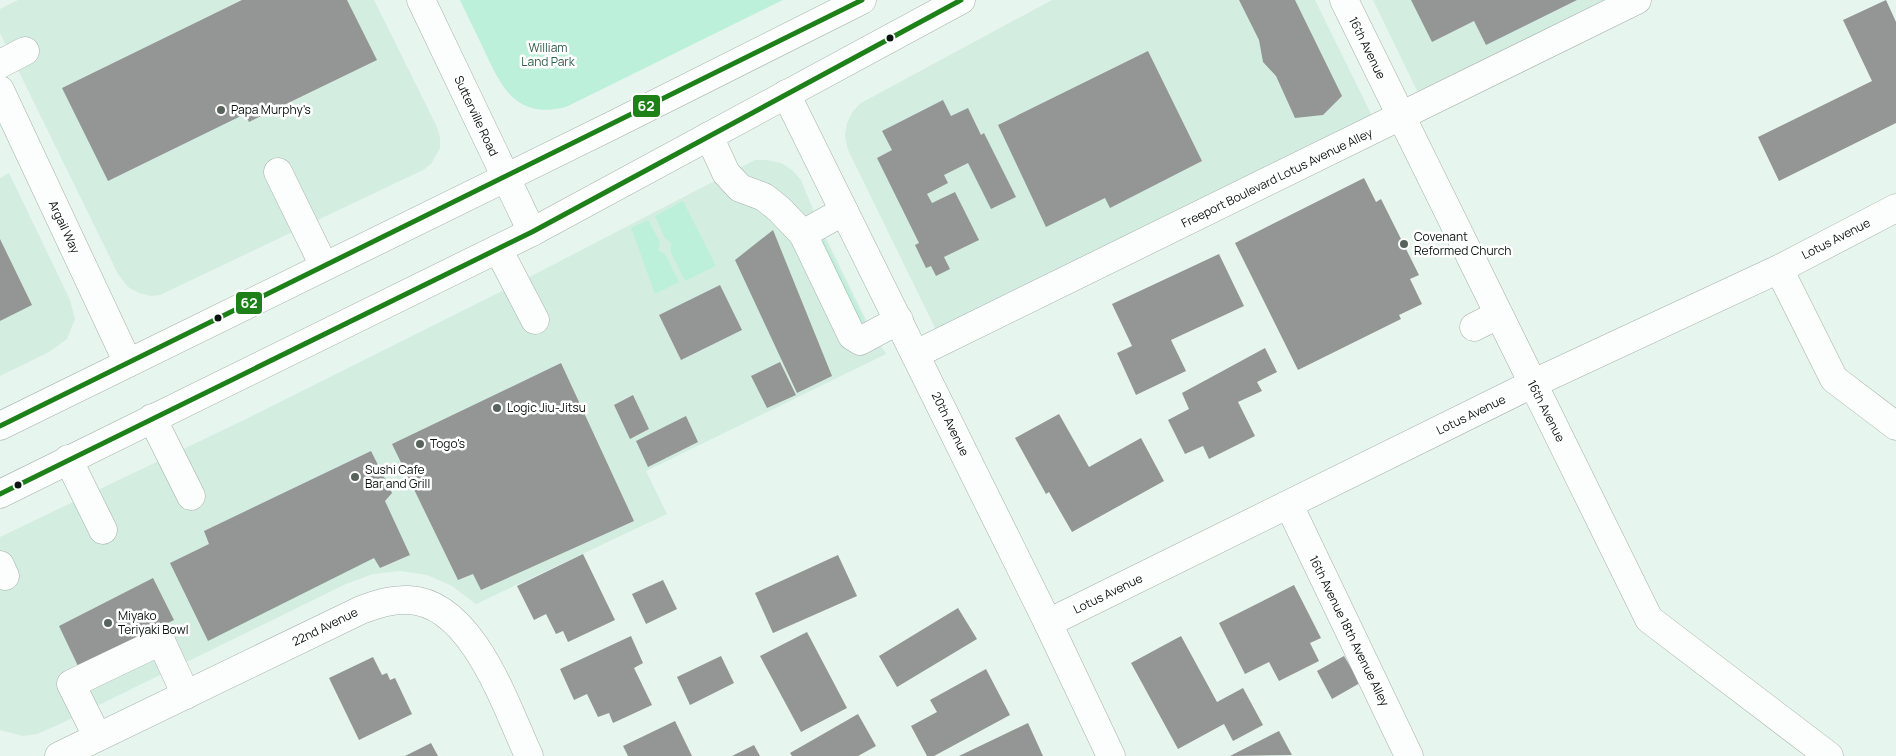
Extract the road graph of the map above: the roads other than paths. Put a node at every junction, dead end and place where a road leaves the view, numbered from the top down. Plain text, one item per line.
1 (421, 0) edge
2 (862, 0) edge
3 (961, 0) edge
4 (1344, 0) edge
5 (1637, 0) edge
6 (25, 51) dead end
7 (0, 64) edge
8 (0, 90) edge
9 (786, 94) junction
10 (1400, 117) junction
11 (709, 136) junction
12 (278, 172) dead end
13 (506, 178) junction
14 (1896, 208) edge
15 (844, 211) junction
16 (532, 232) junction
17 (803, 234) junction
18 (498, 249) junction
19 (324, 266) junction
20 (1778, 269) junction
21 (1498, 315) junction
22 (536, 320) dead end
23 (899, 320) junction
24 (1474, 327) dead end
25 (916, 354) junction
26 (128, 363) junction
27 (1532, 384) junction
28 (152, 418) junction
29 (0, 426) edge
30 (1896, 426) edge
31 (68, 459) junction
32 (0, 494) edge
33 (191, 496) dead end
34 (1288, 505) junction
35 (103, 530) dead end
36 (1048, 623) junction
37 (186, 695) junction
38 (97, 736) junction
39 (58, 756) edge
40 (529, 756) edge
41 (1111, 756) edge
42 (1409, 756) edge
43 (1829, 756) edge

1 - 13 street, Sutterville Road
2 - 13 street
3 - 9 street
4 - 10 street, 16th Avenue
5 - 10 street, Freeport Boulevard Lotus Avenue Alley
6 - 7 street
8 - 26 street, Argail Way
9 - 11 street
9 - 15 street, 20th Avenue
10 - 21 street, 16th Avenue
10 - 25 street, Freeport Boulevard Lotus Avenue Alley
11 - 16 street
11 - 17 street
12 - 19 street
13 - 16 street, Sutterville Road
13 - 19 street
14 - 20 street, Lotus Avenue
15 - 17 street
15 - 23 street, 20th Avenue
16 - 18 street
17 - 23 street
18 - 22 street
18 - 28 street
19 - 26 street
20 - 27 street, Lotus Avenue
20 - 30 street
21 - 24 street
21 - 27 street, 16th Avenue
23 - 25 street, 20th Avenue
25 - 36 street, 20th Avenue
26 - 29 street
27 - 34 street, Lotus Avenue
27 - 43 street, 16th Avenue
28 - 31 street
28 - 33 street
31 - 32 street
31 - 35 street
34 - 36 street, Lotus Avenue
34 - 42 street, 16th Avenue 18th Avenue Alley
36 - 41 street, 20th Avenue
37 - 38 street, 22nd Avenue
37 - 38 street
37 - 40 street, 22nd Avenue
38 - 39 street, 22nd Avenue

